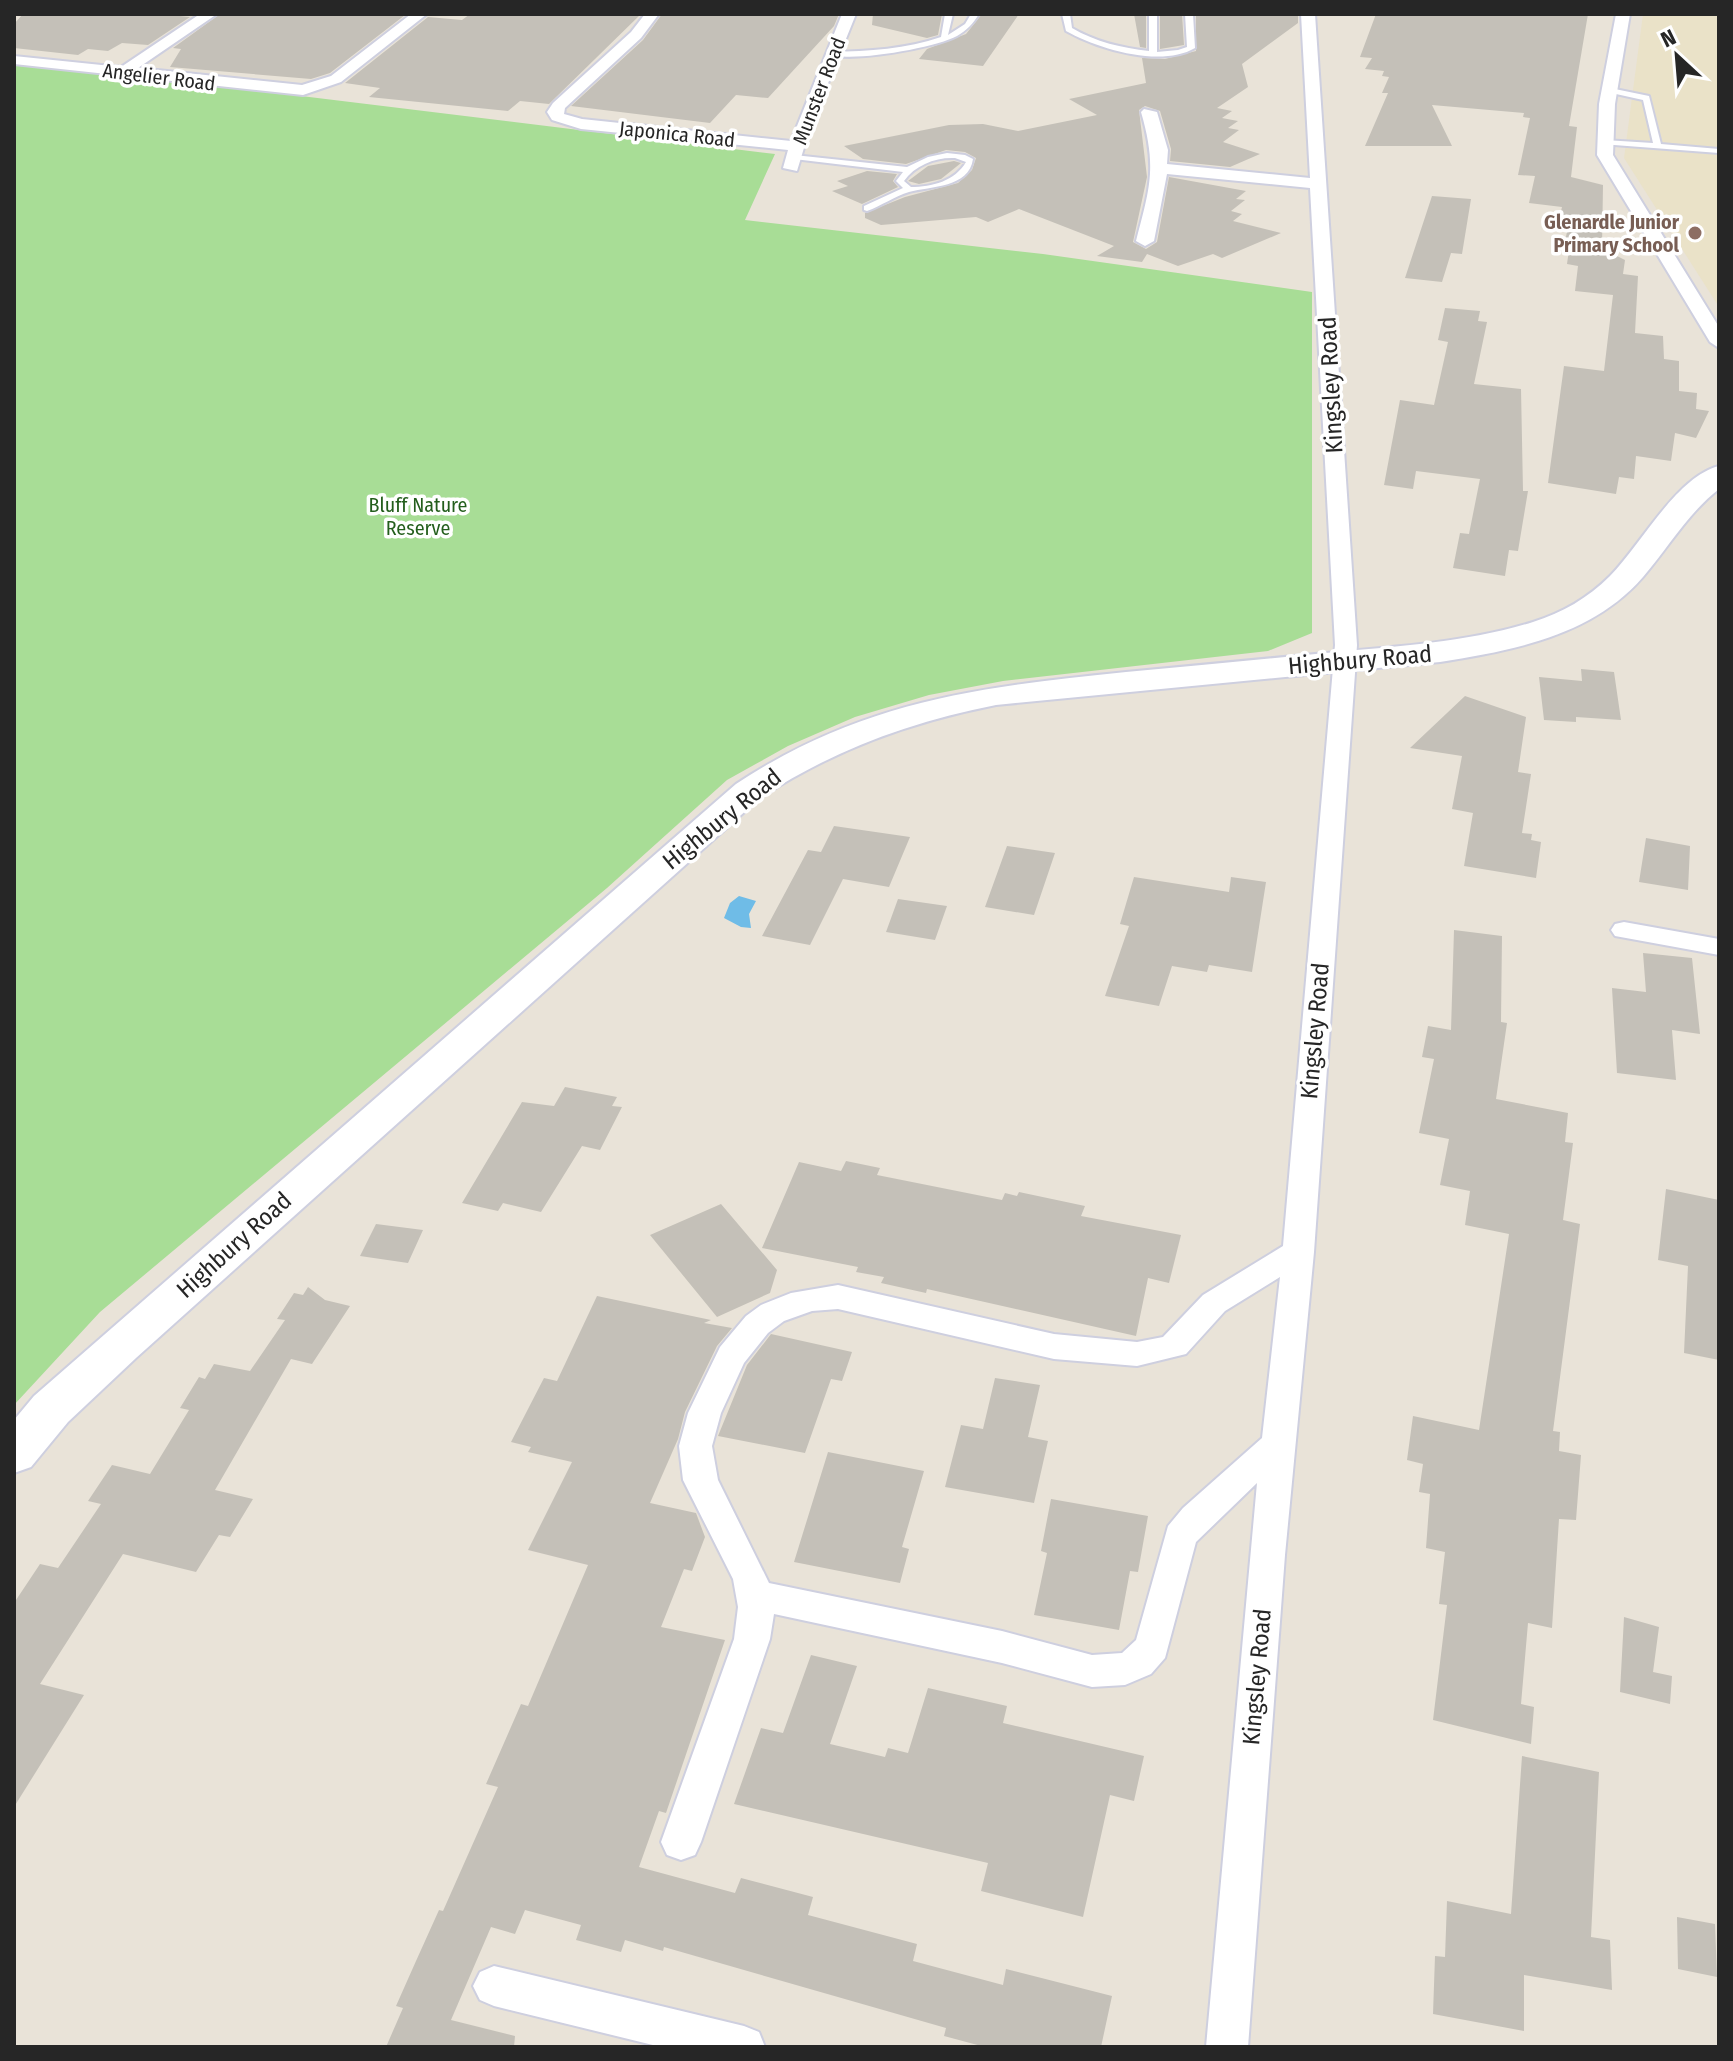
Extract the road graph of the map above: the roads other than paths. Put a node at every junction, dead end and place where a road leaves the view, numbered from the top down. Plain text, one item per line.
1 (210, 14) edge
2 (420, 14) edge
3 (652, 14) edge
4 (849, 14) edge
5 (949, 14) edge
6 (975, 14) edge
7 (1066, 14) edge
8 (1153, 14) edge
9 (1189, 14) edge
10 (1308, 14) edge
11 (1623, 14) edge
12 (944, 36) junction
13 (1153, 53) junction
14 (832, 54) junction
15 (14, 60) edge
16 (123, 72) junction
17 (1610, 90) junction
18 (1149, 112) dead end
19 (1604, 142) junction
20 (1657, 145) junction
21 (1719, 151) edge
22 (794, 157) junction
23 (1159, 168) junction
24 (908, 170) junction
25 (1318, 184) junction
26 (909, 189) junction
27 (867, 208) dead end
28 (1145, 241) dead end
29 (1719, 342) edge
30 (1719, 475) edge
31 (1345, 661) junction
32 (1624, 930) dead end
33 (1719, 947) edge
34 (1298, 1252) junction
35 (1278, 1444) junction
36 (14, 1454) edge
37 (755, 1595) junction
38 (681, 1842) dead end
39 (494, 1986) dead end
40 (744, 2047) edge
41 (1227, 2047) edge

1 - 16 street
2 - 16 street, Angelier Road
3 - 22 street, Japonica Road
4 - 14 street, Munster Road
5 - 12 lane
6 - 12 lane
7 - 13 lane
8 - 13 lane
9 - 13 lane
10 - 25 street, Kingsley Road
11 - 17 street
12 - 14 lane
14 - 22 street, Munster Road
15 - 16 street, Angelier Road
17 - 19 street
17 - 20 lane
18 - 23 street
19 - 20 lane
19 - 29 street
20 - 21 lane
22 - 24 lane
23 - 25 street
23 - 28 street
24 - 26 lane
24 - 26 lane
25 - 31 street, Kingsley Road
26 - 27 lane
30 - 31 street, Highbury Road
31 - 34 street, Kingsley Road
31 - 36 street, Highbury Road
32 - 33 street
34 - 35 street, Kingsley Road
34 - 37 street
35 - 37 street
35 - 41 street, Kingsley Road
37 - 38 street
39 - 40 street

